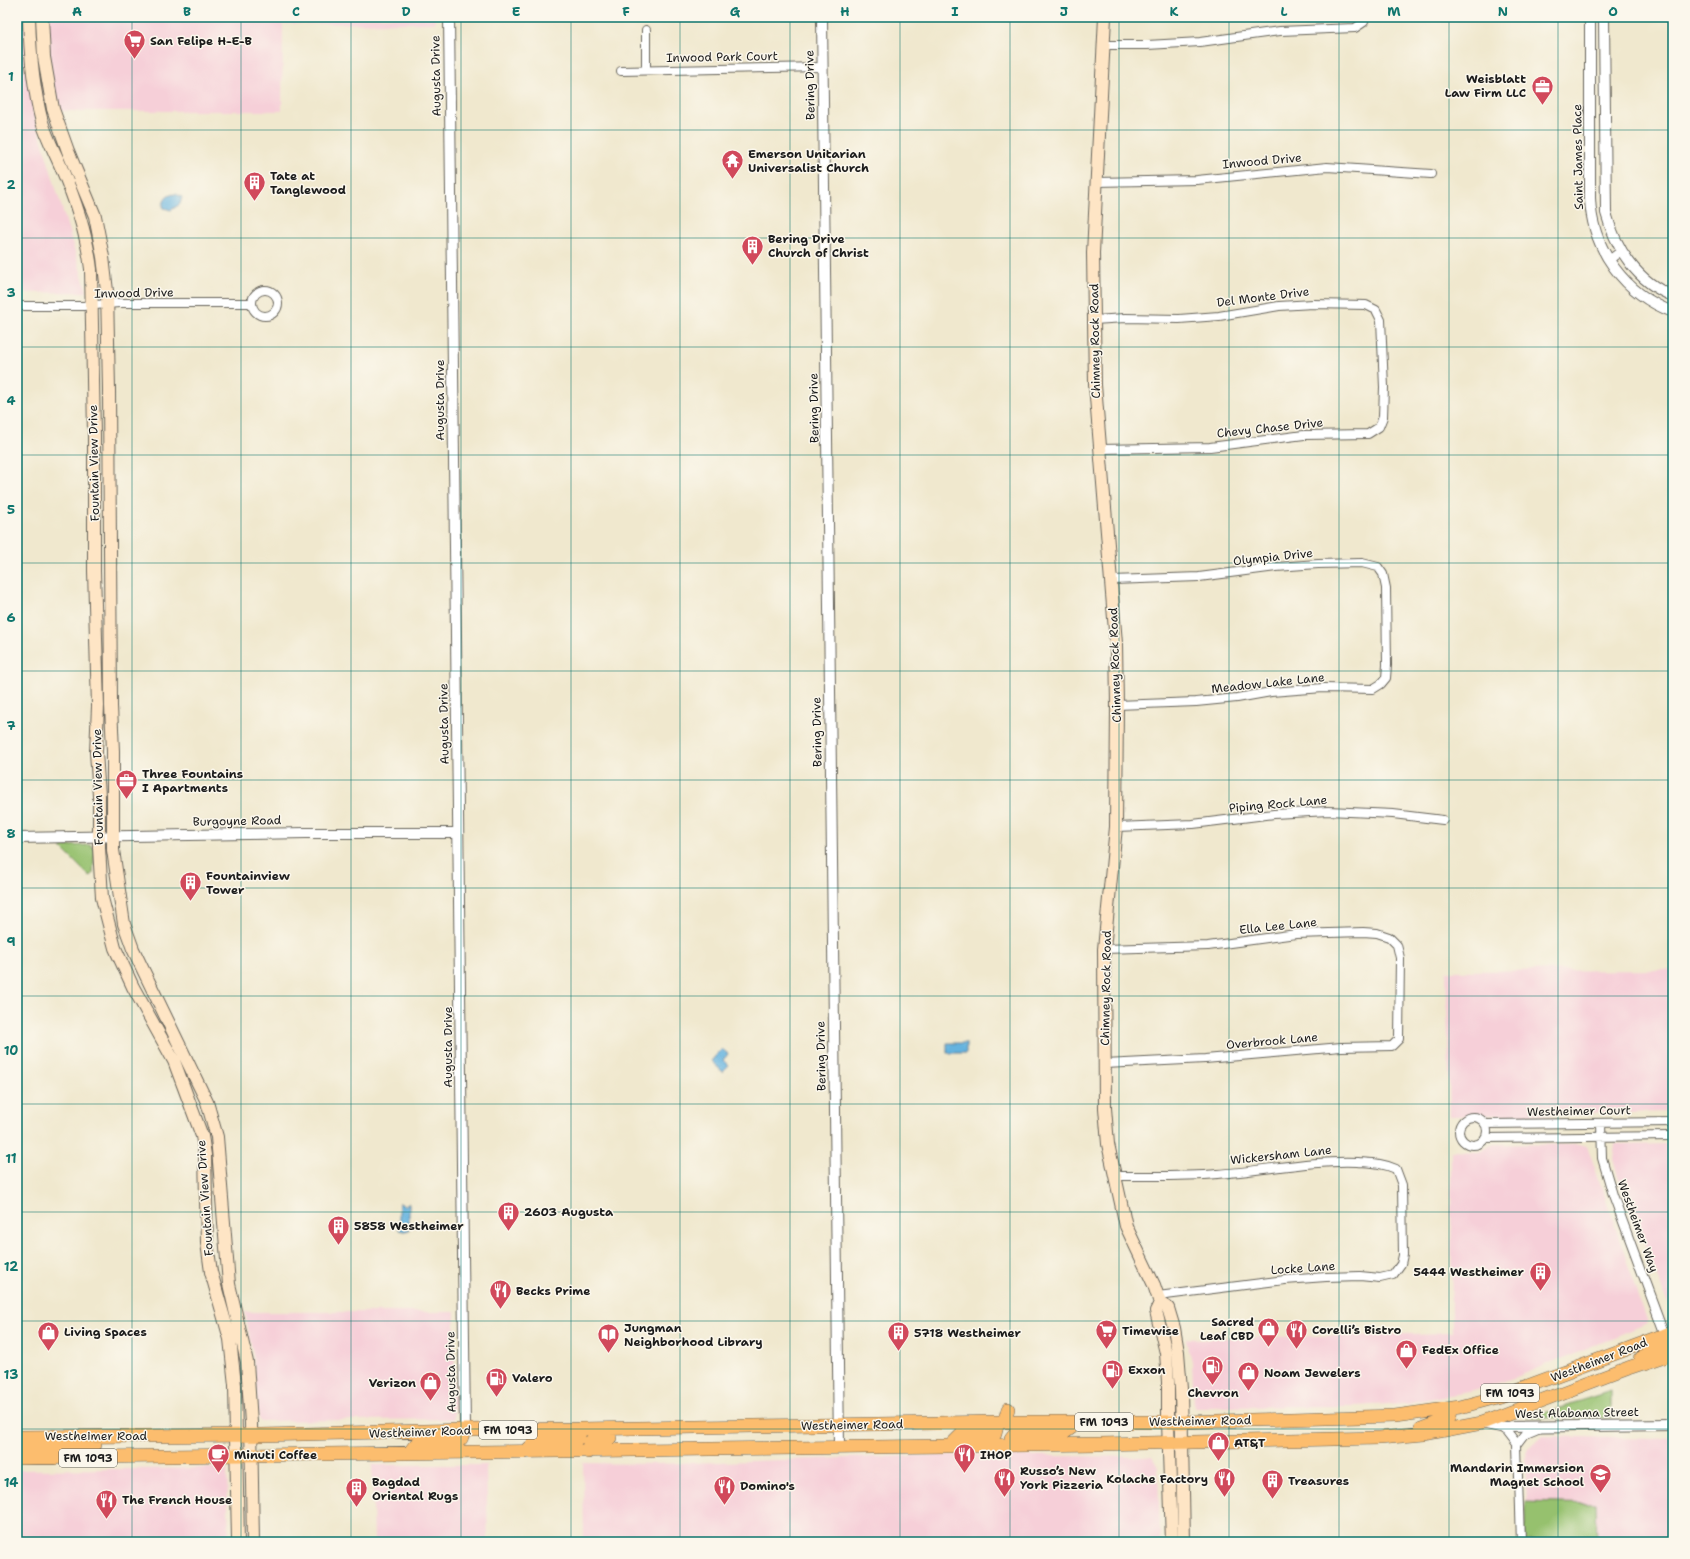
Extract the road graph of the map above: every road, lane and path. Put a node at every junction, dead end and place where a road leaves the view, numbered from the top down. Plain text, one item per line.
1 (29, 17) edge
2 (42, 17) edge
3 (449, 17) edge
4 (822, 17) edge
5 (1105, 17) edge
6 (1365, 17) edge
7 (1590, 17) edge
8 (1604, 17) edge
9 (646, 30) dead end
10 (1104, 44) junction
11 (1604, 47) junction
12 (1590, 51) junction
13 (823, 68) junction
14 (646, 70) junction
15 (621, 71) dead end
16 (49, 89) junction
17 (35, 91) junction
18 (73, 162) junction
19 (61, 168) junction
20 (1431, 174) dead end
21 (1096, 182) junction
22 (1621, 251) junction
23 (1609, 260) junction
24 (1672, 296) edge
25 (252, 303) dead end
26 (92, 305) junction
27 (107, 305) junction
28 (17, 306) edge
29 (1672, 312) edge
30 (1094, 320) junction
31 (1383, 367) joint
32 (109, 434) junction
33 (94, 435) junction
34 (1100, 449) junction
35 (109, 524) junction
36 (95, 525) junction
37 (1112, 580) junction
38 (96, 616) junction
39 (111, 616) junction
40 (1387, 624) joint
41 (1117, 705) junction
42 (98, 706) junction
43 (111, 706) junction
44 (1443, 820) dead end
45 (1116, 826) junction
46 (458, 832) junction
47 (99, 837) junction
48 (113, 837) junction
49 (17, 838) edge
50 (1104, 949) junction
51 (149, 980) junction
52 (133, 987) junction
53 (1399, 999) joint
54 (1105, 1064) junction
55 (1673, 1122) edge
56 (1601, 1123) junction
57 (1485, 1124) junction
58 (1673, 1136) edge
59 (1601, 1137) junction
60 (1485, 1138) junction
61 (218, 1154) junction
62 (205, 1155) junction
63 (1114, 1176) junction
64 (1403, 1221) joint
65 (229, 1284) junction
66 (214, 1287) junction
67 (1159, 1299) junction
68 (233, 1300) junction
69 (219, 1303) junction
70 (1669, 1333) edge
71 (1172, 1352) junction
72 (1673, 1353) edge
73 (1628, 1368) junction
74 (1008, 1409) dead end
75 (1450, 1409) junction
76 (1001, 1422) junction
77 (1079, 1422) junction
78 (1168, 1422) junction
79 (1182, 1422) junction
80 (1482, 1423) junction
81 (838, 1425) junction
82 (1673, 1425) edge
83 (1500, 1427) junction
84 (1540, 1427) junction
85 (654, 1428) junction
86 (580, 1429) junction
87 (465, 1430) junction
88 (236, 1435) junction
89 (252, 1435) junction
90 (54, 1436) junction
91 (123, 1436) junction
92 (1405, 1436) junction
93 (17, 1437) edge
94 (1176, 1443) junction
95 (951, 1445) junction
96 (1011, 1445) junction
97 (1517, 1445) junction
98 (839, 1448) junction
99 (17, 1449) edge
100 (525, 1452) junction
101 (588, 1452) junction
102 (409, 1453) junction
103 (236, 1456) junction
104 (252, 1456) junction
105 (17, 1458) edge
106 (56, 1458) junction
107 (238, 1542) edge
108 (253, 1542) edge
109 (1172, 1542) edge
110 (1184, 1542) edge
111 (1520, 1542) edge

1 - 17 main road, Fountain View Drive
2 - 16 main road, Fountain View Drive
3 - 46 street, Augusta Drive
4 - 13 street, Bering Drive
5 - 10 main road, Chimney Rock Road
6 - 10 street
7 - 12 street, Saint James Place
8 - 11 street
9 - 14 street
10 - 21 main road, Chimney Rock Road
11 - 12 street
11 - 22 street
12 - 23 street, Saint James Place
13 - 14 street, Inwood Park Court
13 - 81 street, Bering Drive
14 - 15 street, Inwood Park Court
16 - 17 main road
16 - 18 main road, Fountain View Drive
17 - 19 main road, Fountain View Drive
18 - 19 main road
18 - 27 main road, Fountain View Drive
19 - 26 main road, Fountain View Drive
20 - 21 street, Inwood Drive
21 - 30 main road, Chimney Rock Road
22 - 23 street
22 - 24 street
23 - 29 street, Saint James Place
25 - 27 street, Inwood Drive
26 - 27 street, Inwood Drive
26 - 28 street, Inwood Drive
26 - 33 main road, Fountain View Drive
27 - 32 main road, Fountain View Drive
30 - 31 street, Del Monte Drive
30 - 34 main road, Chimney Rock Road
31 - 34 street, Chevy Chase Drive
32 - 33 main road
32 - 35 main road, Fountain View Drive
33 - 36 main road, Fountain View Drive
34 - 37 main road, Chimney Rock Road
35 - 36 main road
35 - 39 main road, Fountain View Drive
36 - 38 main road, Fountain View Drive
37 - 40 street, Olympia Drive
37 - 41 main road, Chimney Rock Road
38 - 39 main road
38 - 42 main road, Fountain View Drive
39 - 43 main road, Fountain View Drive
40 - 41 street, Meadow Lake Lane
41 - 45 main road, Chimney Rock Road
42 - 43 main road
42 - 47 main road, Fountain View Drive
43 - 48 main road, Fountain View Drive
44 - 45 street, Piping Rock Lane
45 - 50 main road, Chimney Rock Road
46 - 48 street, Burgoyne Road
46 - 87 street, Augusta Drive
47 - 48 street, Burgoyne Road
47 - 49 street, Burgoyne Road
47 - 52 main road, Fountain View Drive
48 - 51 main road, Fountain View Drive
50 - 53 street, Ella Lee Lane
50 - 54 main road, Chimney Rock Road
51 - 52 main road
51 - 61 main road, Fountain View Drive
52 - 62 main road, Fountain View Drive
53 - 54 street, Overbrook Lane
54 - 63 main road, Chimney Rock Road
55 - 56 street, Westheimer Court
56 - 57 street, Westheimer Court
56 - 59 street, Westheimer Way
57 - 60 street
57 - 60 street, Westheimer Court
58 - 59 street, Westheimer Court
59 - 60 street, Westheimer Court
59 - 70 street, Westheimer Way
61 - 62 main road
61 - 65 main road, Fountain View Drive
62 - 66 main road, Fountain View Drive
63 - 64 street, Wickersham Lane
63 - 67 main road, Chimney Rock Road
64 - 67 street, Locke Lane
65 - 66 main road
65 - 68 main road, Fountain View Drive
66 - 69 main road, Fountain View Drive
67 - 71 main road, Chimney Rock Road
68 - 69 main road
68 - 89 main road, Fountain View Drive
69 - 88 main road, Fountain View Drive
70 - 73 main road
70 - 75 main road, Westheimer Road / FM 1093
71 - 78 main road, Chimney Rock Road
71 - 79 main road, Chimney Rock Road
72 - 73 main road, Westheimer Road / FM 1093
73 - 80 main road, Westheimer Road / FM 1093
74 - 76 main road
75 - 79 main road, Westheimer Road / FM 1093
75 - 92 main road
76 - 77 main road, Westheimer Road / FM 1093
76 - 81 main road, Westheimer Road / FM 1093
76 - 95 main road
77 - 78 main road, Westheimer Road / FM 1093
77 - 96 main road
78 - 79 main road, Westheimer Road / FM 1093
78 - 94 main road, Chimney Rock Road
79 - 94 main road, Chimney Rock Road
80 - 83 street, West Alabama Street
80 - 92 main road, Westheimer Road / FM 1093
81 - 85 main road, Westheimer Road / FM 1093
81 - 98 street, Bering Drive
82 - 84 street, West Alabama Street
83 - 84 street, West Alabama Street
83 - 97 street
84 - 97 street
85 - 86 main road, Westheimer Road / FM 1093
85 - 101 main road
86 - 87 main road, Westheimer Road / FM 1093
86 - 100 main road
87 - 89 main road, Westheimer Road / FM 1093
87 - 102 main road
88 - 89 main road, Westheimer Road / FM 1093
88 - 91 main road, Westheimer Road / FM 1093
88 - 103 main road, Fountain View Drive
89 - 104 main road, Fountain View Drive
90 - 91 main road, Westheimer Road / FM 1093
90 - 93 main road, Westheimer Road / FM 1093
90 - 99 main road
91 - 106 main road
92 - 94 main road, Westheimer Road / FM 1093
94 - 96 main road, Westheimer Road / FM 1093
94 - 109 main road, Chimney Rock Road
94 - 110 main road, Chimney Rock Road
95 - 96 main road, Westheimer Road / FM 1093
95 - 98 main road, Westheimer Road / FM 1093
97 - 111 street
98 - 101 main road, Westheimer Road / FM 1093
100 - 101 main road, Westheimer Road / FM 1093
100 - 102 main road, Westheimer Road / FM 1093
102 - 104 main road, Westheimer Road / FM 1093
103 - 104 main road, Westheimer Road / FM 1093
103 - 106 main road, Westheimer Road / FM 1093
103 - 107 main road, Fountain View Drive
104 - 108 main road, Fountain View Drive
105 - 106 main road, Westheimer Road / FM 1093

